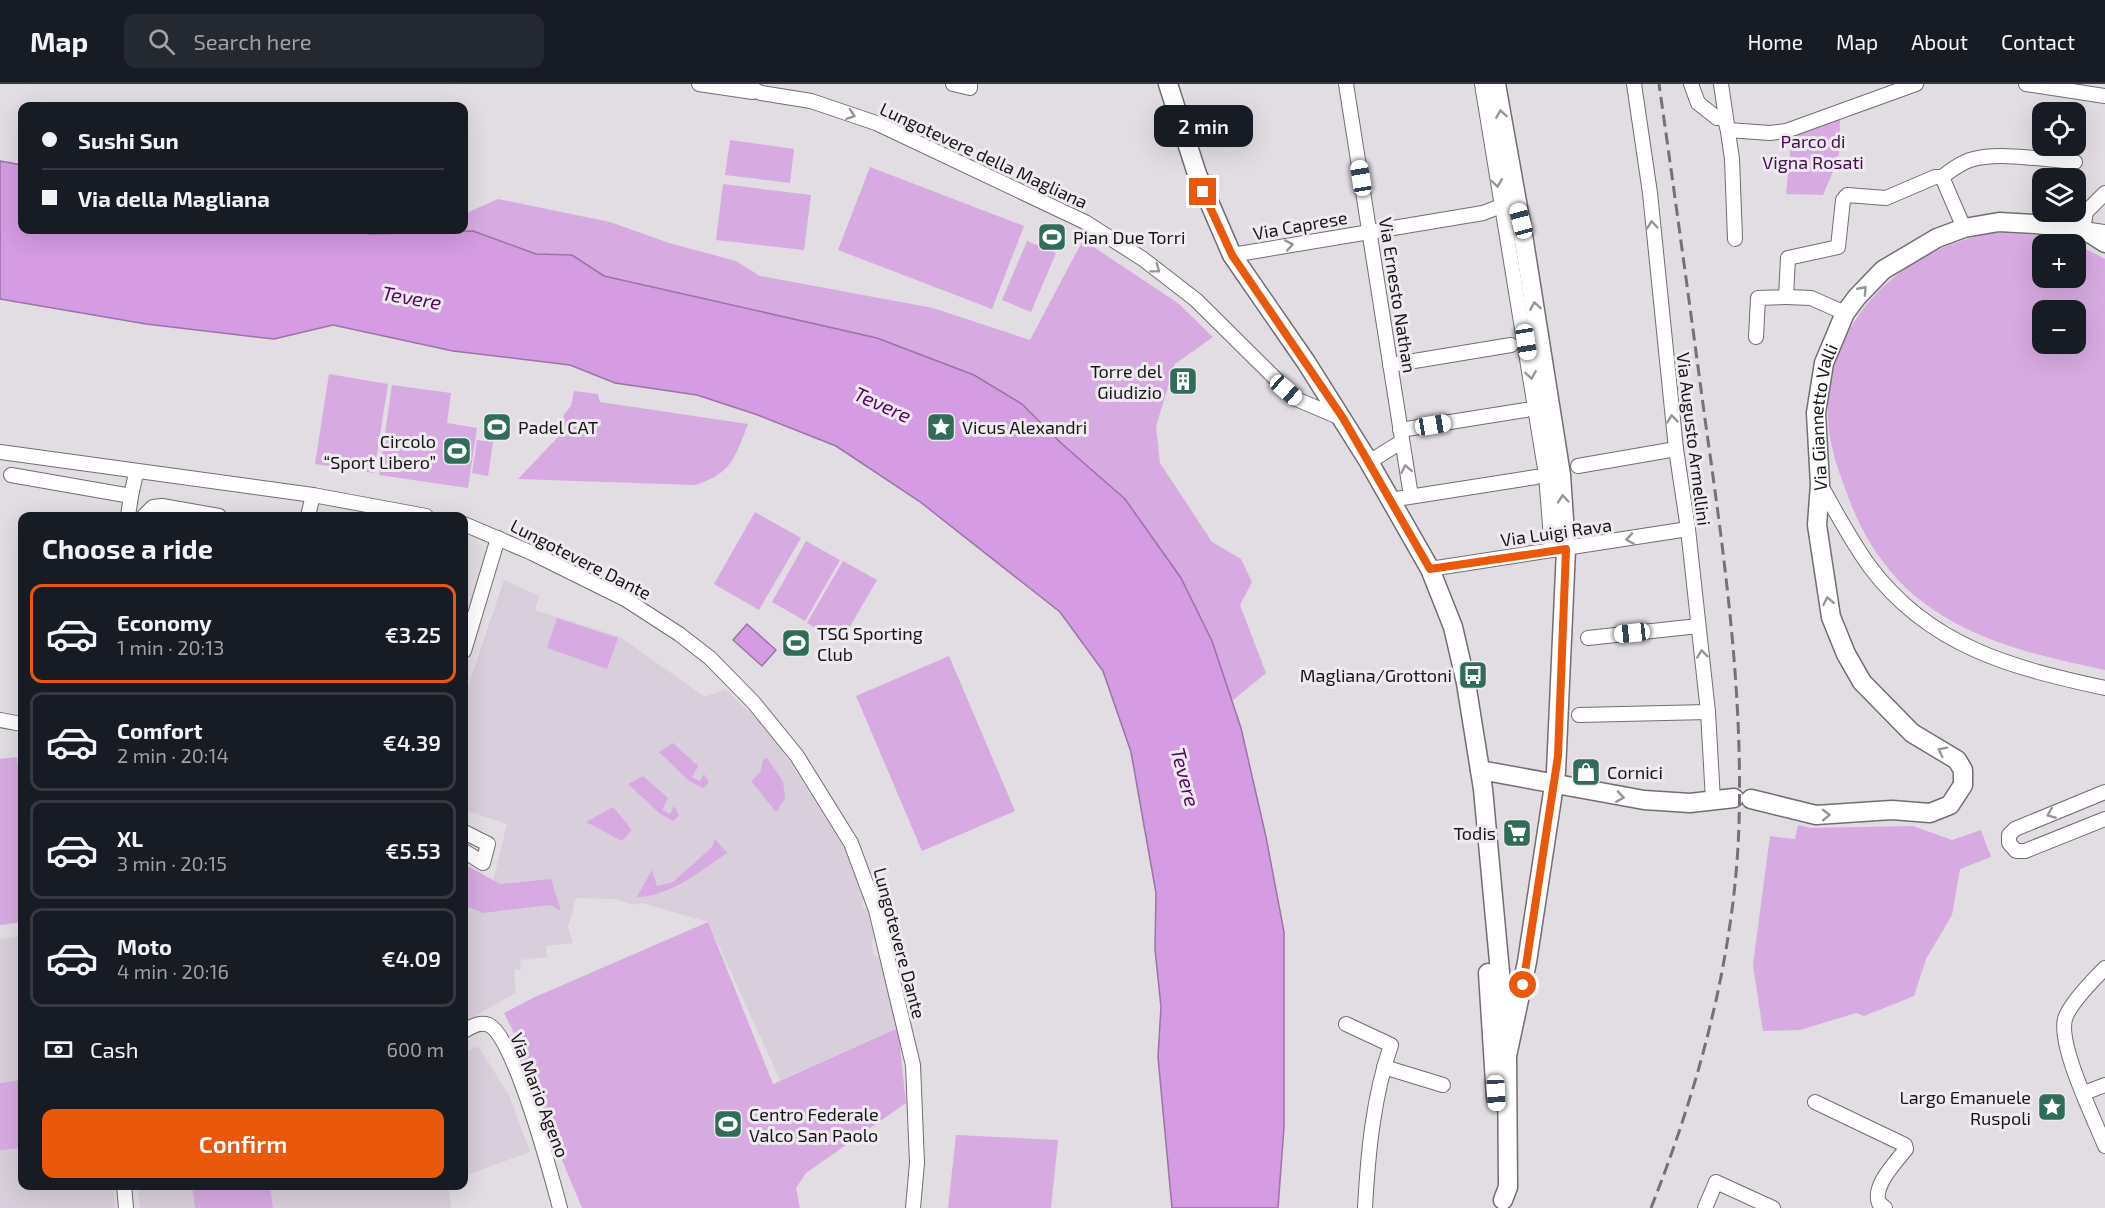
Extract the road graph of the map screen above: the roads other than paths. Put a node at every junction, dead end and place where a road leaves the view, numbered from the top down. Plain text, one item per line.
1 (699, 84) edge
2 (742, 84) edge
3 (791, 84) edge
4 (953, 84) edge
5 (970, 84) edge
6 (1168, 84) edge
7 (1346, 84) edge
8 (1482, 84) edge
9 (1496, 84) edge
10 (1634, 84) edge
11 (1691, 84) edge
12 (1721, 84) edge
13 (1916, 84) edge
14 (2026, 84) edge
15 (762, 93) junction
16 (2105, 96) edge
17 (796, 98) junction
18 (1723, 122) junction
19 (2075, 162) dead end
20 (1942, 177) junction
21 (2105, 193) edge
22 (1508, 203) junction
23 (1964, 228) junction
24 (2083, 229) junction
25 (1370, 231) junction
26 (2105, 232) edge
27 (1735, 239) dead end
28 (2105, 243) edge
29 (1232, 255) junction
30 (1786, 297) junction
31 (1845, 313) junction
32 (1756, 337) dead end
33 (1511, 345) dead end
34 (1390, 365) junction
35 (1526, 411) dead end
36 (1343, 418) junction
37 (1401, 436) junction
38 (1676, 449) junction
39 (0, 452) edge
40 (1368, 462) junction
41 (1578, 466) dead end
42 (136, 473) junction
43 (11, 475) dead end
44 (1536, 477) dead end
45 (1820, 484) junction
46 (313, 495) junction
47 (131, 496) junction
48 (1411, 496) junction
49 (1390, 500) junction
50 (129, 512) edge
51 (148, 512) edge
52 (196, 512) edge
53 (309, 512) edge
54 (404, 512) edge
55 (468, 526) edge
56 (1688, 529) junction
57 (498, 538) junction
58 (1559, 549) junction
59 (1430, 569) junction
60 (1698, 626) junction
61 (468, 638) edge
62 (1588, 638) dead end
63 (2105, 688) edge
64 (1708, 712) junction
65 (1580, 715) dead end
66 (0, 720) edge
67 (18, 723) edge
68 (1480, 770) junction
69 (1554, 785) junction
70 (2105, 792) edge
71 (1713, 800) junction
72 (2105, 819) edge
73 (468, 834) edge
74 (468, 854) edge
75 (1527, 962) junction
76 (2105, 968) edge
77 (1495, 975) junction
78 (1346, 1024) dead end
79 (468, 1029) edge
80 (1507, 1056) junction
81 (1384, 1067) junction
82 (1443, 1085) dead end
83 (2105, 1085) edge
84 (2084, 1093) junction
85 (1815, 1102) dead end
86 (2105, 1146) edge
87 (124, 1190) edge
88 (1503, 1204) edge
89 (126, 1208) edge
90 (560, 1208) edge
91 (912, 1208) edge
92 (1365, 1208) edge
93 (1705, 1208) edge
94 (1773, 1208) edge
95 (1885, 1208) edge

1 - 15 street, Lungotevere della Magliana
2 - 15 street, Lungotevere della Magliana
3 - 17 street
4 - 5 street
6 - 29 main road
7 - 25 street, Via Ernesto Nathan
8 -> 22 street
22 -> 9 main road
38 -> 10 street, Via Augusto Armellini
11 - 18 street
12 - 18 street
13 - 18 street
14 - 16 street
15 - 17 street, Lungotevere della Magliana
17 -> 36 street, Lungotevere della Magliana
18 - 27 street
19 - 20 street
20 - 23 street
20 - 30 street
21 - 24 street
22 - 25 street, Via Caprese
22 - 58 main road
23 - 24 main road, Via Giannetto Valli
31 -> 23 main road, Via Giannetto Valli
24 - 26 street, Via Giannetto Valli
24 - 28 main road
29 -> 25 street, Via Caprese
25 - 34 street, Via Ernesto Nathan
29 - 36 main road
30 - 31 street
30 - 32 street
31 - 45 main road, Via Giannetto Valli
33 - 34 street
34 - 37 street, Via Ernesto Nathan
35 - 37 street
36 - 40 main road
37 - 40 street
48 -> 37 street, Via Ernesto Nathan
38 - 41 street
38 - 56 street, Via Augusto Armellini
39 - 42 street
40 - 49 main road
42 - 46 street
42 - 47 street
43 - 47 street
44 - 48 street
45 - 63 street, Via Giannetto Valli
71 -> 45 main road
46 - 53 street
46 - 54 street
47 - 50 street
48 - 49 street
49 - 59 main road
51 - 52 street
55 - 57 street, Lungotevere Dante
56 -> 58 street, Via Luigi Rava
56 - 60 street, Via Augusto Armellini
57 - 61 street
57 - 91 street, Lungotevere Dante
58 - 59 street, Via Luigi Rava
58 - 69 main road
59 - 68 main road
60 - 62 street
64 -> 60 street, Via Augusto Armellini
64 - 65 street
64 - 71 street, Via Augusto Armellini
66 - 67 street
68 - 69 main road
68 - 77 main road
69 -> 71 main road
69 - 75 main road
70 -> 72 street
73 - 74 street
75 - 77 street
75 - 80 main road
76 - 84 street
77 - 80 main road
77 - 88 main road
78 - 81 street
79 - 90 street, Via Mario Ageno
80 - 88 main road
81 - 82 street
81 - 92 street
83 - 84 street
84 - 86 street
85 - 95 street
87 - 89 street
93 - 94 street

